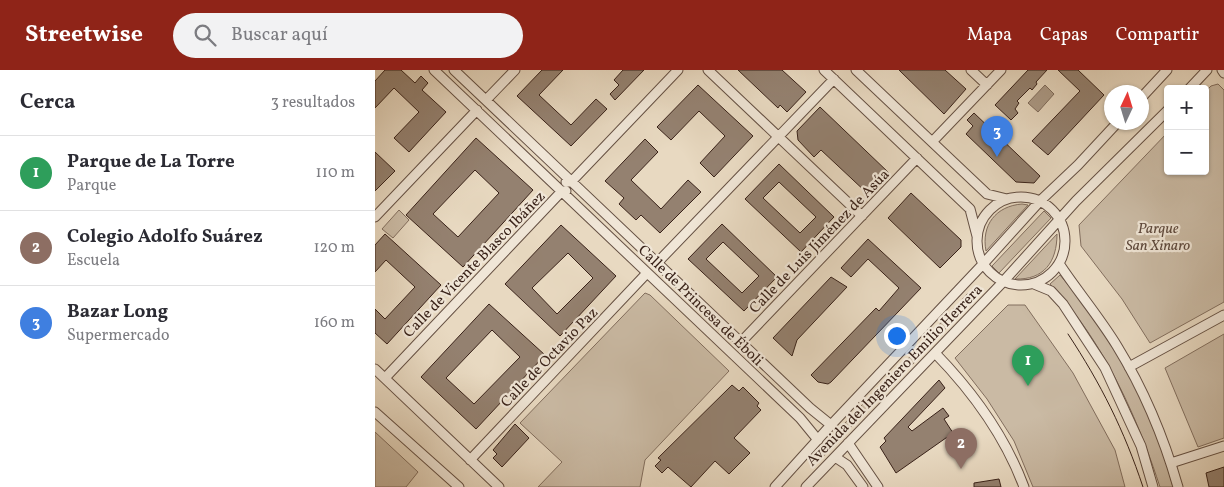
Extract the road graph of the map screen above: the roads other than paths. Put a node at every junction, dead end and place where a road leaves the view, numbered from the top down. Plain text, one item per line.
1 (434, 70) edge
2 (454, 70) edge
3 (515, 70) edge
4 (678, 70) edge
5 (708, 70) edge
6 (824, 70) edge
7 (856, 70) edge
8 (971, 70) edge
9 (1001, 70) edge
10 (1167, 70) edge
11 (1207, 70) edge
12 (833, 79) junction
13 (987, 85) junction
14 (1193, 85) edge
15 (1149, 89) edge
16 (486, 100) junction
17 (477, 110) junction
18 (1164, 114) edge
19 (1111, 130) edge
20 (777, 136) junction
21 (932, 142) junction
22 (525, 156) junction
23 (917, 158) junction
24 (571, 182) junction
25 (562, 191) junction
26 (1007, 199) junction
27 (1040, 201) junction
28 (605, 213) junction
29 (862, 216) junction
30 (375, 217) edge
31 (1060, 219) junction
32 (977, 236) junction
33 (657, 263) junction
34 (984, 263) junction
35 (1059, 264) junction
36 (647, 273) junction
37 (1002, 283) junction
38 (1034, 284) junction
39 (1224, 315) edge
40 (741, 342) junction
41 (935, 353) junction
42 (1129, 367) junction
43 (375, 369) edge
44 (385, 378) junction
45 (375, 381) edge
46 (375, 412) edge
47 (831, 425) junction
48 (818, 440) junction
49 (848, 442) junction
50 (1224, 446) edge
51 (835, 457) junction
52 (470, 460) junction
53 (1171, 463) junction
54 (459, 487) edge
55 (499, 487) edge
56 (775, 487) edge
57 (806, 487) edge
58 (863, 487) edge
59 (878, 487) edge
60 (1024, 487) edge
61 (1153, 487) edge
62 (1178, 487) edge

1 - 17 street, Calle de Princesa de Éboli
2 - 16 street, Calle de Princesa de Éboli
3 - 16 street
4 - 24 street
5 - 20 street
6 - 12 street, Avenida del Ingeniero Emilio Herrera
7 - 21 street
8 - 13 street
9 - 13 street
10 - 15 street
11 - 14 street
12 - 20 street
12 - 23 street, Avenida del Ingeniero Emilio Herrera
13 - 21 street
16 - 24 street, Calle de Princesa de Éboli
17 - 22 street, Calle de Princesa de Éboli
17 - 30 street
18 - 31 street, Avenida del Ingeniero Emilio Herrera
19 - 27 street, Avenida del Ingeniero Emilio Herrera
20 - 29 street
20 - 33 street
21 - 26 street
22 - 24 street, Calle de Princesa de Éboli
22 - 25 street, Calle de Princesa de Éboli
23 - 29 street, Calle de Luis Jiménez de Asúa
23 - 32 street, Avenida del Ingeniero Emilio Herrera
24 - 28 street, Calle de Princesa de Éboli
25 - 28 street, Calle de Princesa de Éboli
25 - 36 street, Calle de Princesa de Éboli
25 - 44 street, Calle de Vicente Blasco Ibáñez
26 - 27 street
26 - 32 street
27 - 31 street
27 - 34 street, Avenida del Ingeniero Emilio Herrera
28 - 33 street, Calle de Princesa de Éboli
29 - 40 street, Calle de Luis Jiménez de Asúa
31 - 35 street
31 - 37 street, Avenida del Ingeniero Emilio Herrera
32 - 34 street, Avenida del Ingeniero Emilio Herrera
33 - 40 street, Calle de Princesa de Éboli
34 - 37 street, Avenida del Ingeniero Emilio Herrera
34 - 47 street, Avenida del Ingeniero Emilio Herrera
35 - 38 street
35 - 42 street
36 - 48 street, Calle de Princesa de Éboli
36 - 52 street, Calle de Octavio Paz
37 - 38 street, Avenida del Ingeniero Emilio Herrera
37 - 41 street, Avenida del Ingeniero Emilio Herrera
38 - 61 street
39 - 42 street
40 - 47 street, Calle de Princesa de Éboli
41 - 49 street, Avenida del Ingeniero Emilio Herrera
41 - 60 street
42 - 53 street
43 - 44 street
43 - 45 street
44 - 52 street
46 - 54 street
47 - 48 street, Avenida del Ingeniero Emilio Herrera
48 - 56 street, Avenida del Ingeniero Emilio Herrera
49 - 51 street, Avenida del Ingeniero Emilio Herrera
49 - 59 street
50 - 53 street
51 - 57 street, Avenida del Ingeniero Emilio Herrera
51 - 58 street
52 - 55 street
53 - 62 street

